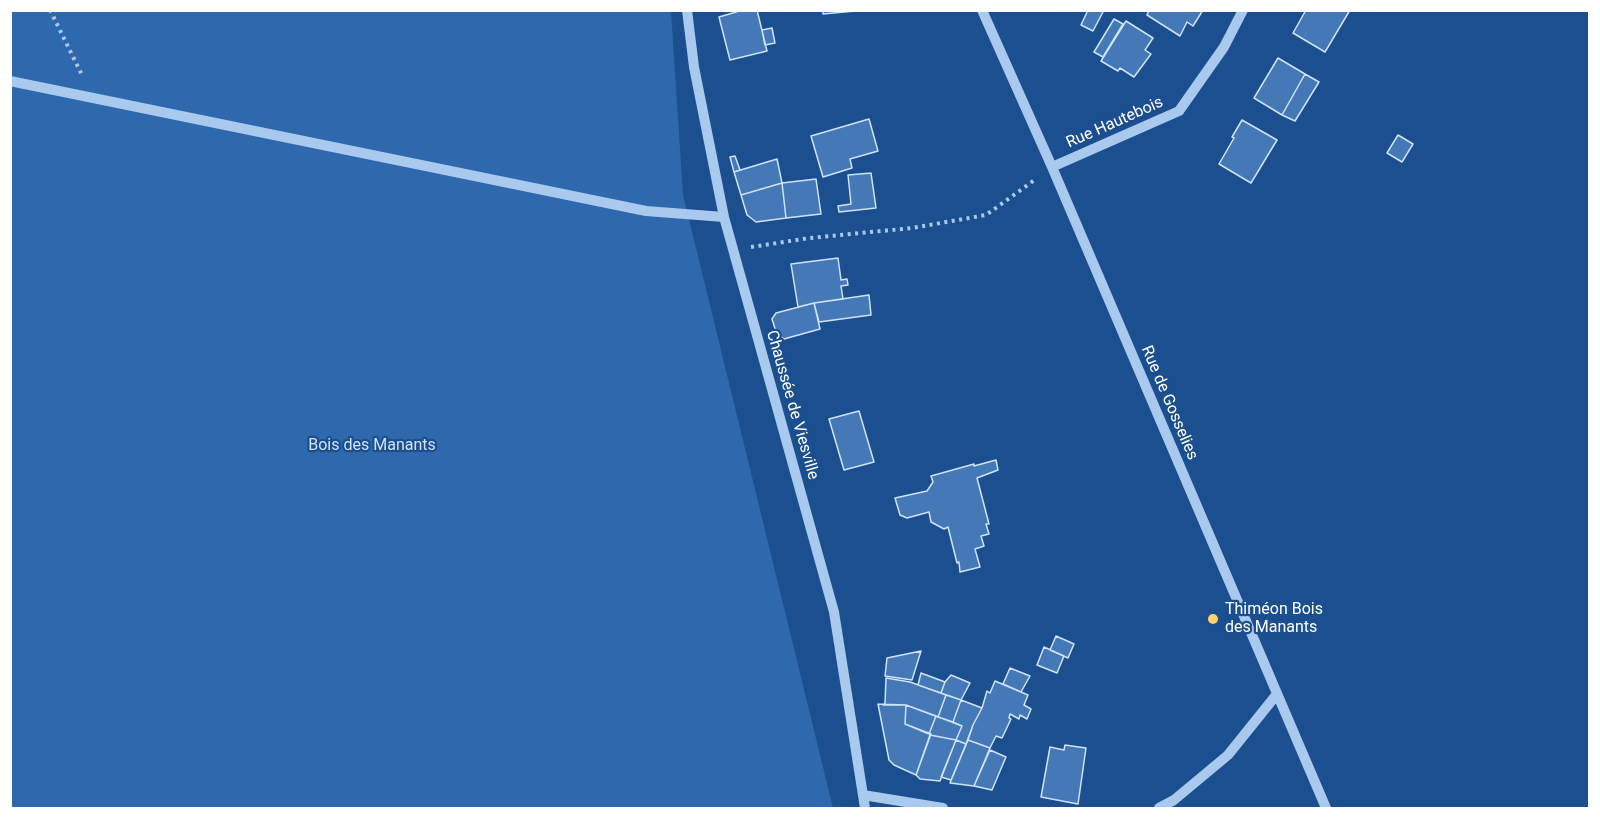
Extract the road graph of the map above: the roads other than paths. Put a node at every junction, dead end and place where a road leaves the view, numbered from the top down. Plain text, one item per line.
1 (687, 10) edge
2 (982, 10) edge
3 (1243, 10) edge
4 (10, 81) edge
5 (1052, 167) junction
6 (724, 217) junction
7 (1277, 694) junction
8 (863, 795) junction
9 (865, 808) edge
10 (943, 808) edge
11 (1159, 808) edge
12 (1326, 808) edge

1 - 6 street, Chaussée de Viesville
2 - 5 street, Rue de Gosselies
3 - 5 street, Rue Hautebois
4 - 6 street
5 - 7 street, Rue de Gosselies
6 - 8 street, Chaussée de Viesville
7 - 11 street
7 - 12 street, Rue de Gosselies
8 - 9 street, Chaussée de Viesville
8 - 10 street

